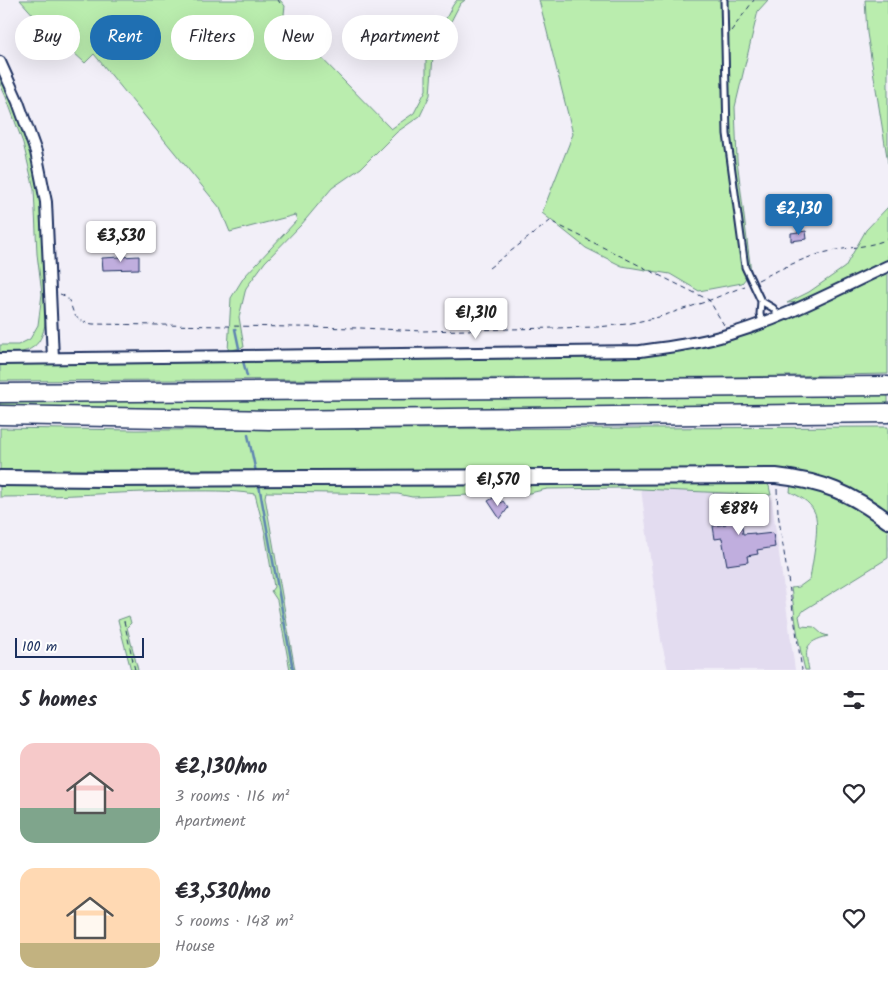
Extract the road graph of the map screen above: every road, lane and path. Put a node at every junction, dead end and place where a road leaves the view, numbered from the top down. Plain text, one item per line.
1 (278, 0) edge
2 (724, 0) edge
3 (754, 0) edge
4 (280, 2) dead end
5 (724, 42) junction
6 (0, 62) edge
7 (888, 239) edge
8 (888, 266) edge
9 (489, 268) dead end
10 (751, 283) junction
11 (49, 292) junction
12 (709, 300) junction
13 (761, 301) junction
14 (780, 316) junction
15 (762, 323) junction
16 (729, 334) junction
17 (53, 358) junction
18 (0, 359) edge
19 (888, 386) edge
20 (0, 393) edge
21 (888, 413) edge
22 (0, 415) edge
23 (776, 476) junction
24 (0, 478) edge
25 (888, 521) edge
26 (124, 621) dead end
27 (135, 670) edge
28 (802, 670) edge

1 - 4 path
2 - 5 lane
3 - 5 path
5 - 10 lane
6 - 11 street
7 - 10 path
8 - 14 street
9 - 12 path
10 - 12 path
10 - 13 lane
11 - 12 path
11 - 17 street
12 - 16 path
13 - 14 lane
13 - 15 lane
14 - 15 street
15 - 16 street
16 - 17 street
17 - 18 street
19 - 20 highway
21 - 22 highway
23 - 24 street
23 - 25 street
23 - 28 path
26 - 27 path

